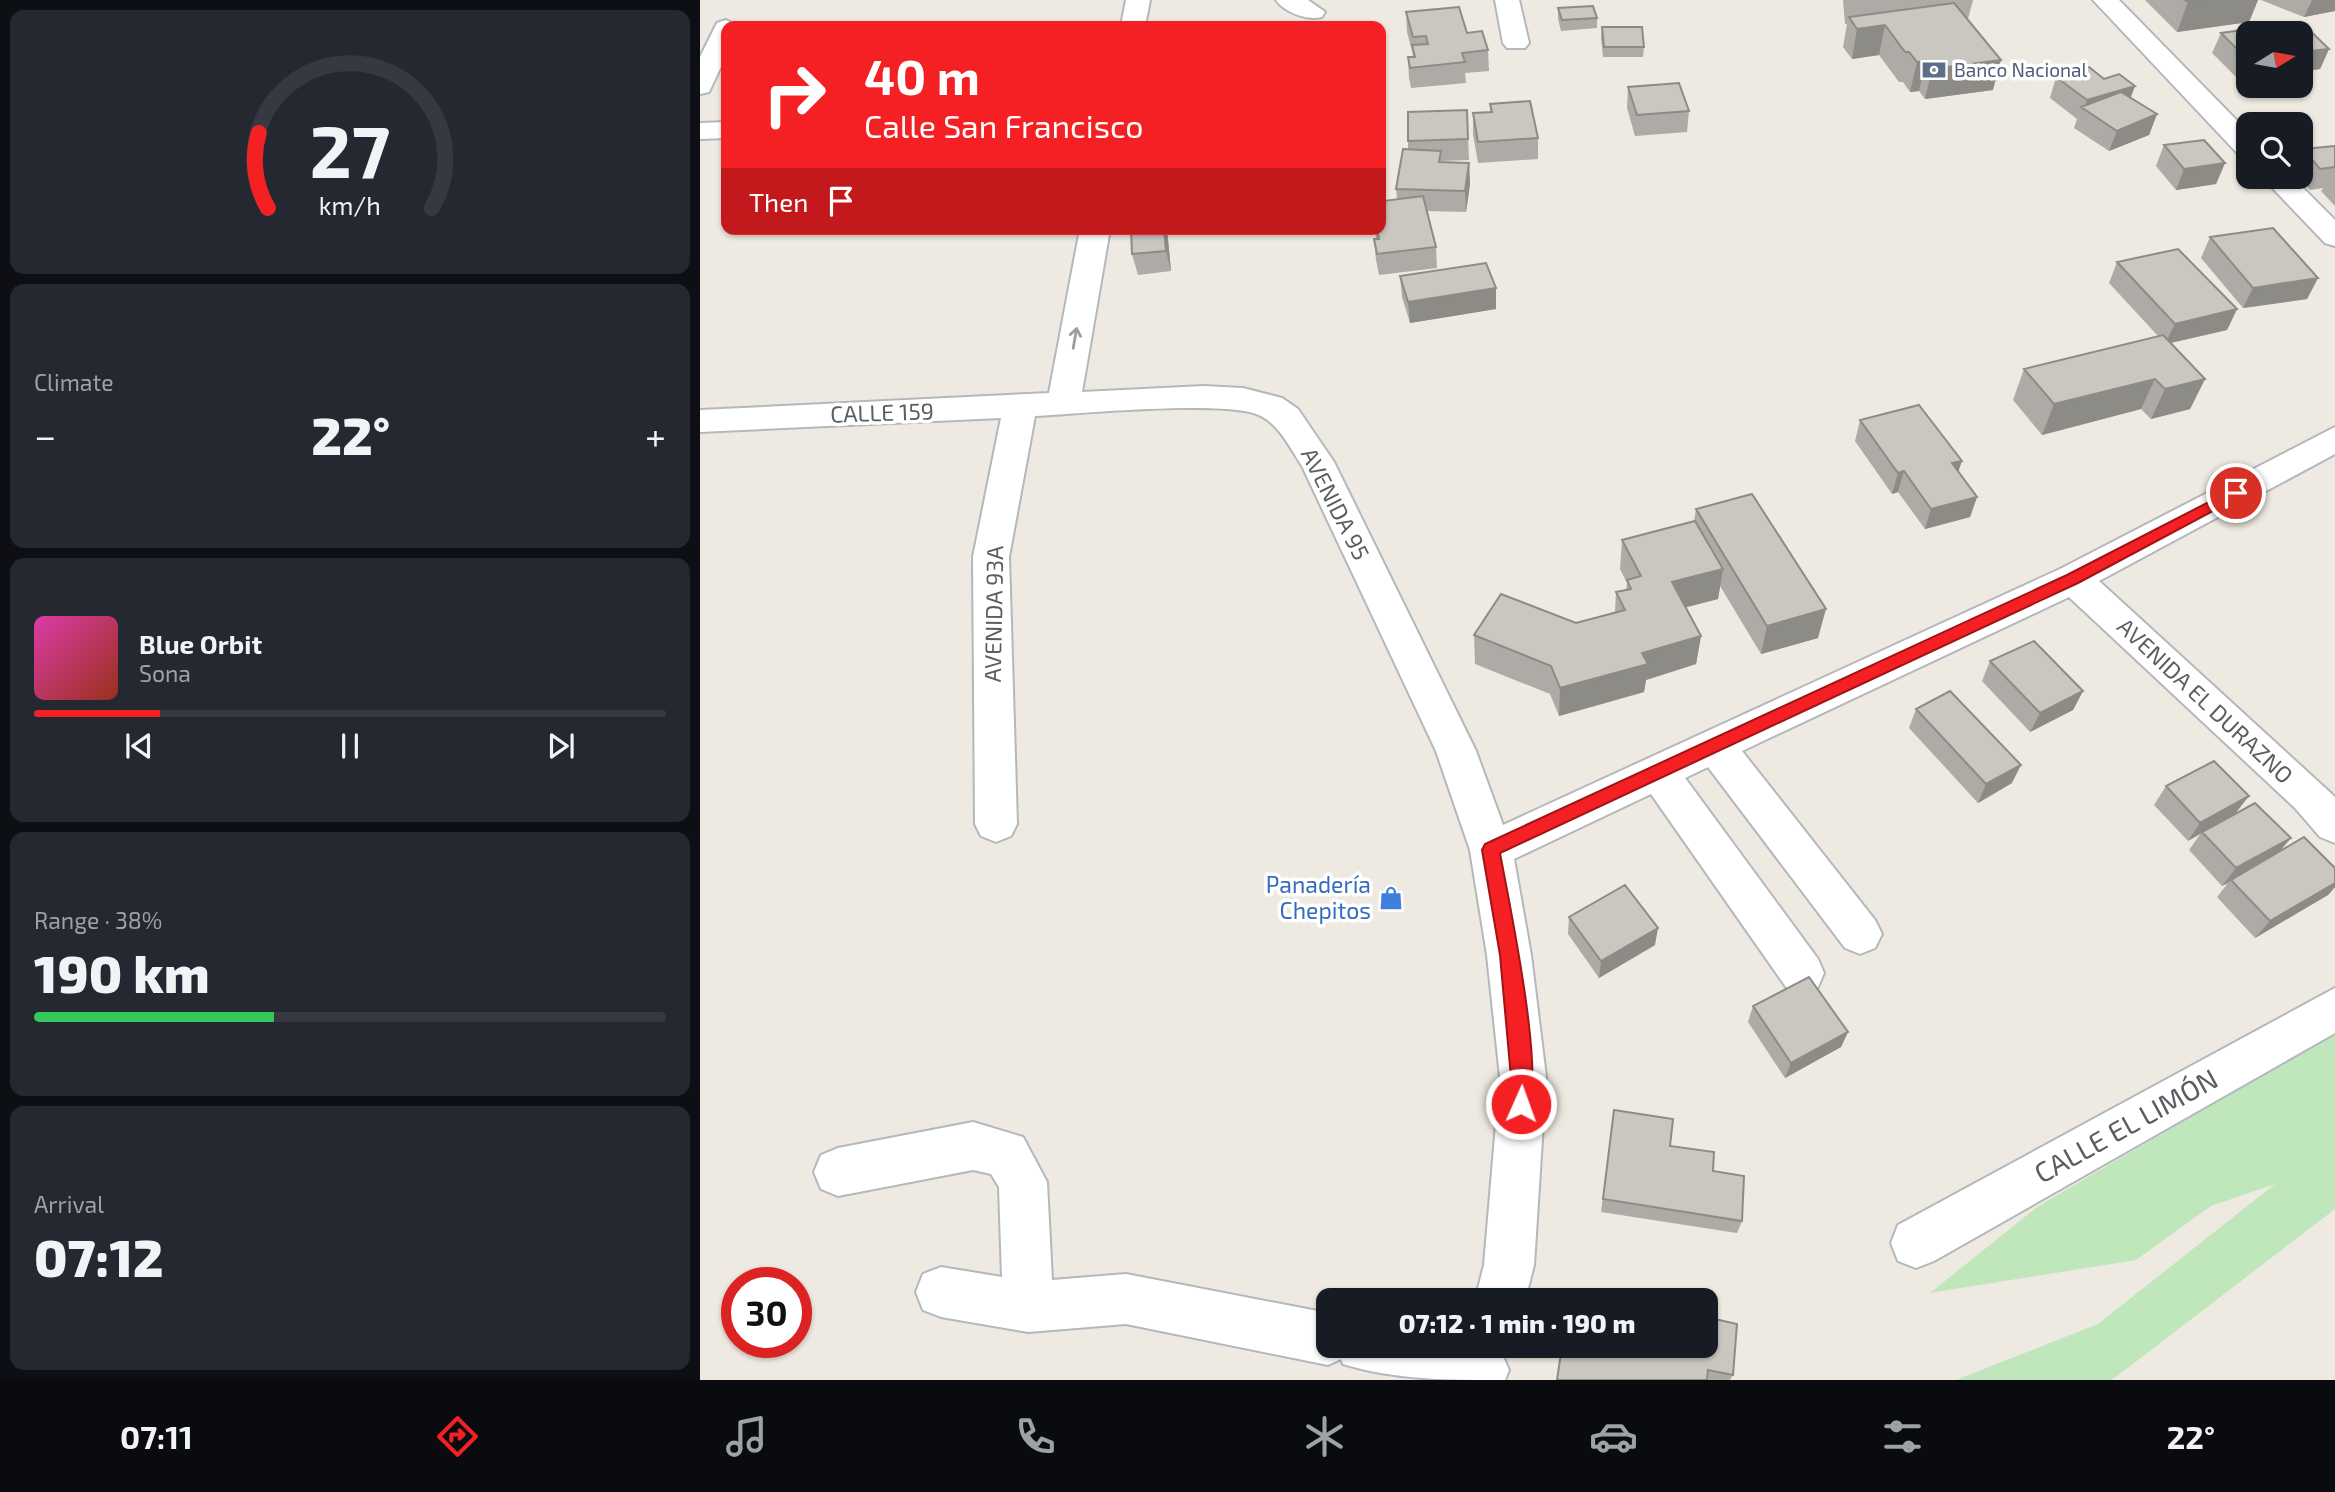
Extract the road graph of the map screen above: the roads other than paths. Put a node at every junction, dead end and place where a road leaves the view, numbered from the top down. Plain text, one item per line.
1 (1138, 0) edge
2 (1288, 0) edge
3 (1507, 0) edge
4 (2105, 0) edge
5 (1313, 12) dead end
6 (1134, 21) edge
7 (721, 40) edge
8 (1516, 43) dead end
9 (700, 86) edge
10 (721, 130) edge
11 (700, 131) edge
12 (2236, 136) edge
13 (2288, 189) edge
14 (1094, 235) edge
15 (2335, 237) edge
16 (1063, 405) junction
17 (1020, 407) junction
18 (700, 421) edge
19 (2335, 439) edge
20 (2073, 579) junction
21 (1716, 747) junction
22 (1659, 774) junction
23 (2322, 788) edge
24 (996, 824) dead end
25 (2335, 825) edge
26 (1491, 850) junction
27 (1860, 934) dead end
28 (1802, 973) dead end
29 (2335, 1009) edge
30 (838, 1172) dead end
31 (1916, 1242) dead end
32 (1503, 1288) edge
33 (941, 1292) dead end
34 (1028, 1307) junction
35 (1316, 1337) edge
36 (1439, 1358) edge
37 (1484, 1365) edge

1 - 6 street
2 - 5 street
3 - 8 street
4 - 12 street
7 - 9 street
10 - 11 street
13 - 15 street
16 -> 14 street
16 - 17 street, CALLE 159
16 - 26 street, AVENIDA 95
17 - 18 street, CALLE 159
17 - 24 street, AVENIDA 93A
19 - 20 street
20 - 21 street
20 - 23 street, AVENIDA EL DURAZNO
21 - 22 street
21 - 27 street
22 - 26 street
22 - 28 street
23 - 25 street, AVENIDA EL DURAZNO
26 - 32 street, AVENIDA 95
29 - 31 street, CALLE EL LIMÓN
30 - 34 street
33 - 34 street
34 - 35 street
36 - 37 street

